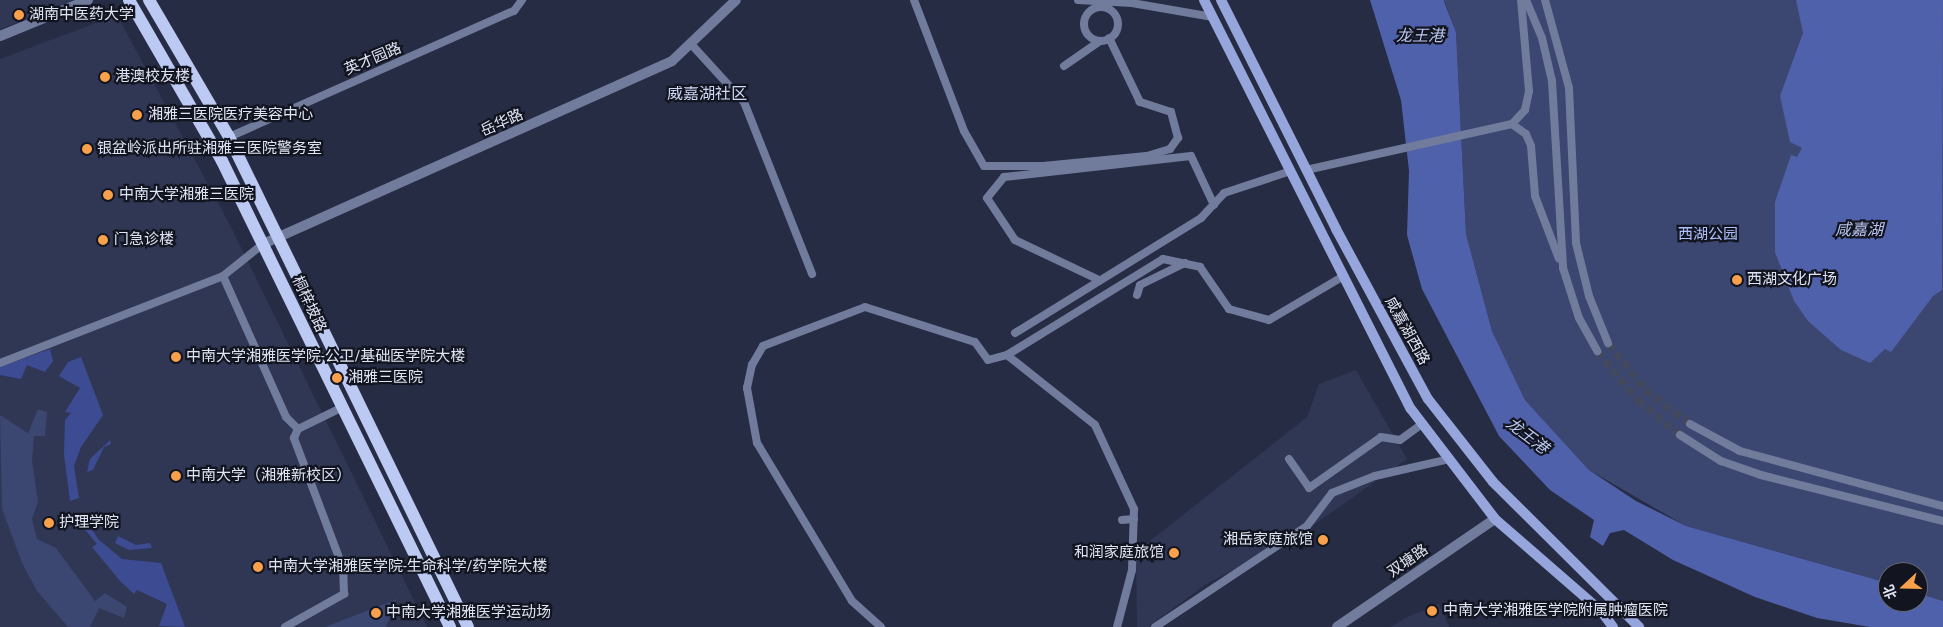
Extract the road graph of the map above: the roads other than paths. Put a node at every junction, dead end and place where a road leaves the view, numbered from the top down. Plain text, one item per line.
1 (88, 0) edge
2 (129, 0) edge
3 (149, 0) edge
4 (522, 0) edge
5 (736, 0) edge
6 (914, 0) edge
7 (1078, 0) edge
8 (1204, 0) edge
9 (1221, 0) edge
10 (1521, 0) edge
11 (1526, 0) edge
12 (1545, 0) edge
13 (1213, 17) junction
14 (0, 36) edge
15 (1109, 38) junction
16 (1100, 41) junction
17 (691, 44) junction
18 (1064, 66) dead end
19 (1512, 124) junction
20 (229, 137) junction
21 (1306, 170) junction
22 (1288, 172) junction
23 (1214, 204) junction
24 (277, 237) junction
25 (263, 244) junction
26 (1187, 262) junction
27 (1563, 268) junction
28 (812, 274) dead end
29 (223, 276) junction
30 (1342, 277) junction
31 (1097, 279) junction
32 (1137, 295) dead end
33 (1015, 333) dead end
34 (1608, 343) tunnel mouth
35 (1597, 351) tunnel mouth
36 (1007, 355) junction
37 (0, 363) edge
38 (341, 408) junction
39 (1422, 424) junction
40 (1690, 424) tunnel mouth
41 (298, 429) junction
42 (1680, 436) tunnel mouth
43 (1289, 459) dead end
44 (1450, 459) junction
45 (1943, 506) edge
46 (1134, 519) junction
47 (1495, 519) junction
48 (1122, 520) dead end
49 (1943, 521) edge
50 (285, 627) edge
51 (450, 627) edge
52 (468, 627) edge
53 (881, 627) edge
54 (1117, 627) edge
55 (1155, 627) edge
56 (1337, 627) edge
57 (1613, 627) edge
58 (1638, 627) edge

1 - 14 street
2 - 25 main road, 桐梓坡路
3 - 20 main road, 桐梓坡路
4 - 20 street, 英才园路
5 - 17 street, 岳华路
6 - 15 street
7 - 13 street
8 - 13 main road
9 - 21 main road, 咸嘉湖西路
10 - 19 street
11 - 27 street
12 - 34 street
13 - 22 main road
15 - 16 street
15 - 16 street
16 - 18 street
17 - 24 street, 岳华路
17 - 28 street
19 - 21 street
19 - 27 street
20 - 24 main road, 桐梓坡路
21 - 58 main road, 咸嘉湖西路
22 - 23 street
22 - 30 main road
23 - 31 street
23 - 31 street
24 - 25 street, 岳华路
24 - 52 main road, 桐梓坡路
25 - 29 street
25 - 38 main road, 桐梓坡路
26 - 30 street
26 - 32 street
26 - 36 street
27 - 35 street
29 - 37 street
29 - 41 street
30 - 39 main road
31 - 33 street
36 - 46 street
36 - 53 street
38 - 41 street
38 - 51 main road, 桐梓坡路
39 - 43 street
39 - 44 main road
40 - 45 street
41 - 50 street
42 - 49 street
44 - 47 main road
44 - 55 street
46 - 48 street
46 - 54 street
47 - 56 street, 双塘路
47 - 57 main road

